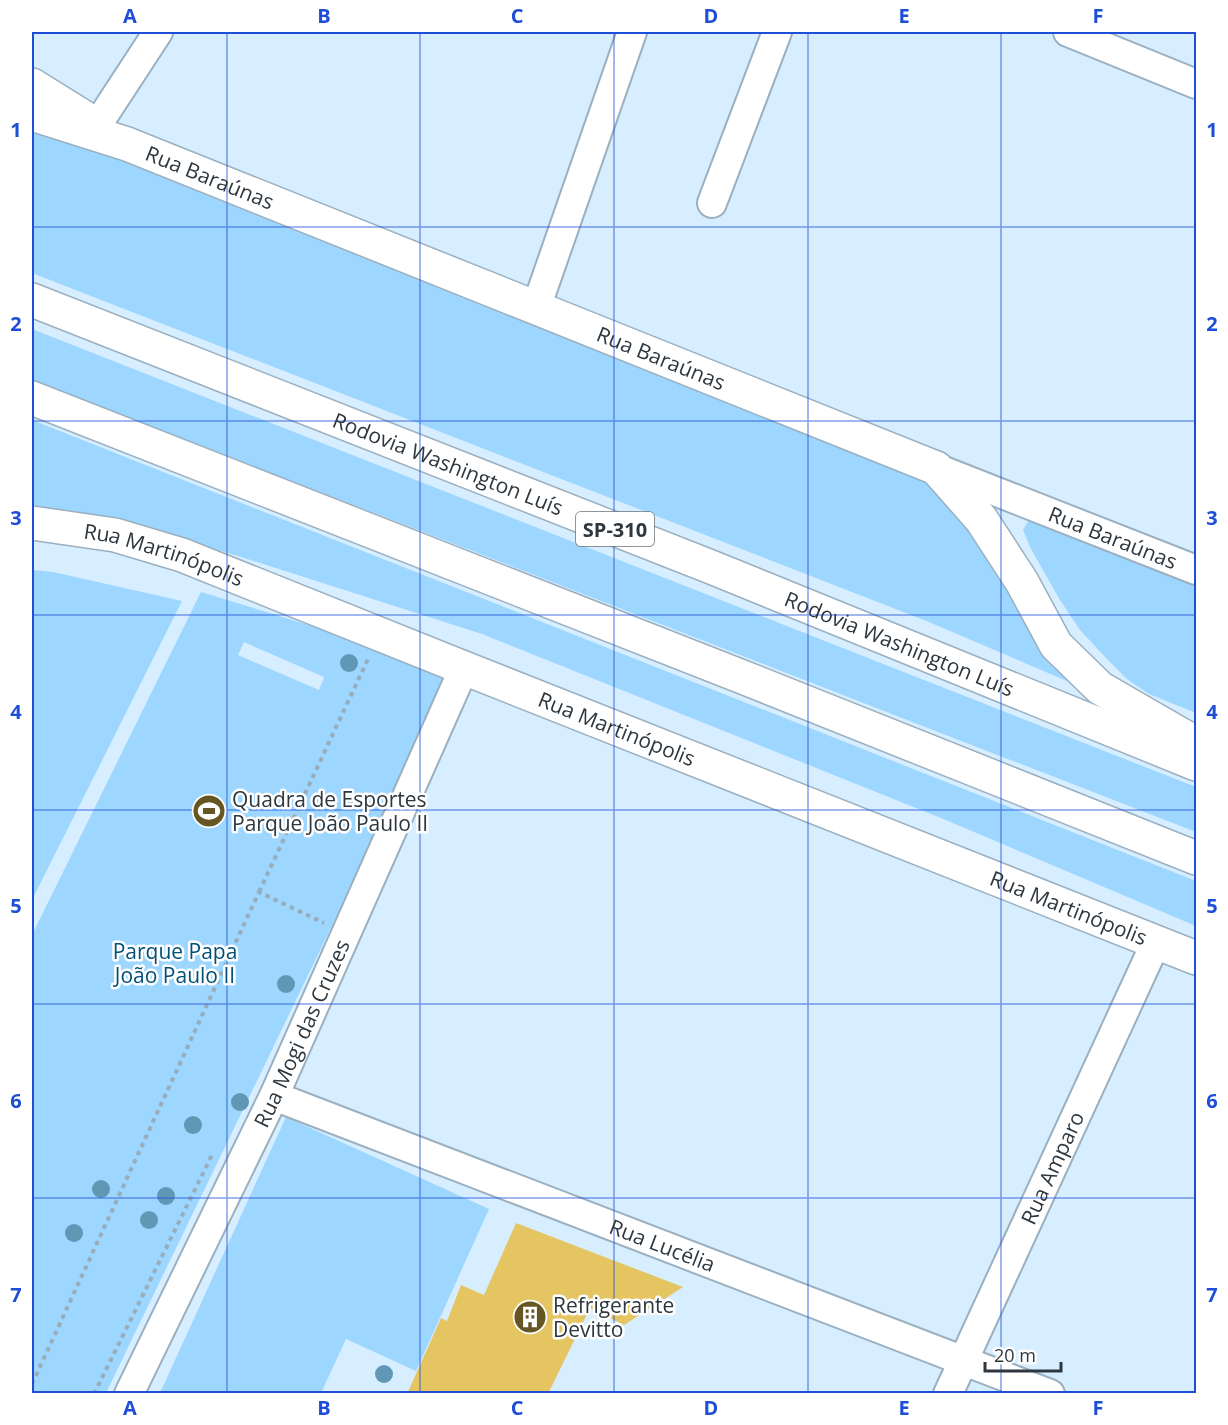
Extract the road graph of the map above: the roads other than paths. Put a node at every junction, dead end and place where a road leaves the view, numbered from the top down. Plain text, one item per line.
1 (158, 32) edge
2 (632, 32) edge
3 (777, 32) edge
4 (1068, 32) edge
5 (1197, 84) edge
6 (32, 86) edge
7 (32, 114) edge
8 (94, 129) junction
9 (712, 203) dead end
10 (32, 300) edge
11 (536, 308) junction
12 (32, 398) edge
13 (936, 468) junction
14 (32, 522) edge
15 (1197, 570) edge
16 (464, 668) junction
17 (1197, 743) edge
18 (1197, 764) edge
19 (1197, 858) edge
20 (1156, 942) junction
21 (1197, 958) edge
22 (274, 1096) junction
23 (964, 1360) junction
24 (129, 1394) edge
25 (948, 1394) edge
26 (1050, 1394) edge

1 - 8 street
2 - 11 street
3 - 9 street
4 - 5 street
6 - 8 main road, Rua Baraúnas
7 - 8 main road, Rua Baraúnas
8 - 11 main road, Rua Baraúnas
10 - 18 main road, Rodovia Washington Luís / SP-310
11 - 13 main road, Rua Baraúnas
12 - 19 main road
13 - 15 street, Rua Baraúnas
13 - 17 main road
14 - 16 main road, Rua Martinópolis
16 - 20 main road, Rua Martinópolis
16 - 22 street, Rua Mogi das Cruzes
20 - 21 main road, Rua Martinópolis
20 - 23 street, Rua Amparo
22 - 23 street, Rua Lucélia
22 - 24 street, Rua Mogi das Cruzes
23 - 25 street, Rua Amparo
23 - 26 street, Rua Lucélia

